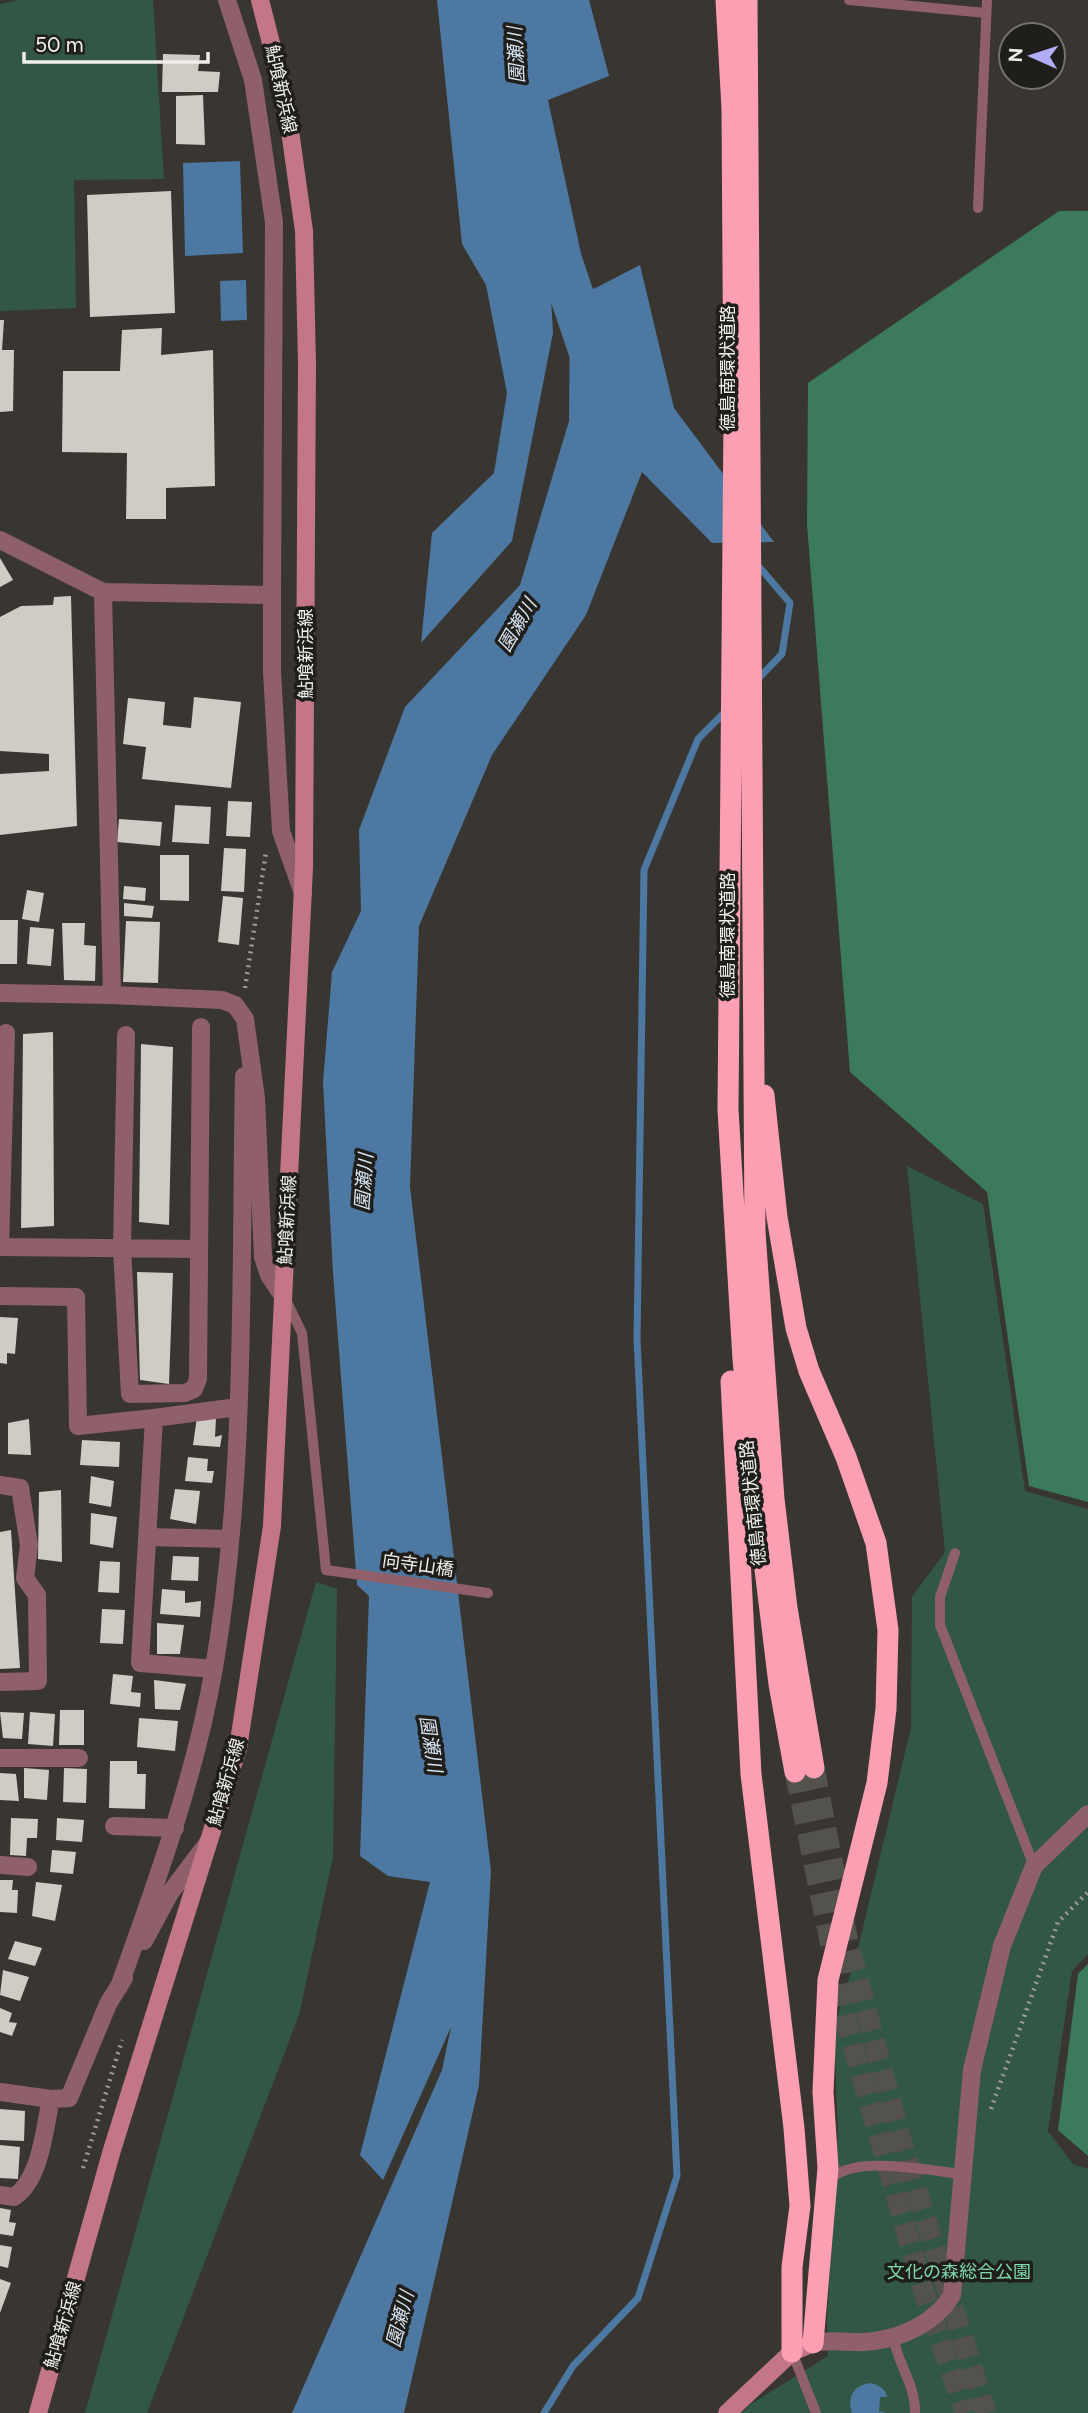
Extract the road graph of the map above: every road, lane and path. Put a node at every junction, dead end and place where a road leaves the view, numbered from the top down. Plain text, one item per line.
1 (227, 0) edge
2 (260, 0) edge
3 (726, 0) edge
4 (747, 0) edge
5 (849, 0) edge
6 (987, 0) edge
7 (986, 13) junction
8 (740, 104) junction
9 (978, 208) dead end
10 (0, 540) edge
11 (103, 592) junction
12 (272, 595) junction
13 (741, 789) junction
14 (303, 893) junction
15 (750, 953) junction
16 (0, 993) edge
17 (112, 995) junction
18 (245, 1019) junction
19 (201, 1027) dead end
20 (6, 1033) dead end
21 (125, 1035) dead end
22 (728, 1110) junction
23 (122, 1248) junction
24 (199, 1249) junction
25 (0, 1296) edge
26 (283, 1296) junction
27 (238, 1407) junction
28 (153, 1418) junction
29 (0, 1485) edge
30 (149, 1537) junction
31 (229, 1539) junction
32 (955, 1553) dead end
33 (482, 1592) dead end
34 (214, 1669) junction
35 (0, 1682) edge
36 (0, 1758) edge
37 (79, 1758) dead end
38 (1088, 1814) edge
39 (114, 1826) dead end
40 (175, 1828) junction
41 (209, 1841) junction
42 (0, 1865) edge
43 (1034, 1866) junction
44 (28, 1867) dead end
45 (1088, 1892) edge
46 (119, 1987) junction
47 (0, 2092) edge
48 (51, 2099) junction
49 (989, 2115) dead end
50 (963, 2174) junction
51 (0, 2195) edge
52 (892, 2336) junction
53 (813, 2343) junction
54 (792, 2351) junction
55 (38, 2413) edge
56 (727, 2413) edge
57 (816, 2413) edge
58 (915, 2413) edge

1 - 12 street
2 - 14 main road, 鮎喰新浜線
3 - 8 highway
4 - 8 highway
5 - 7 lane
6 - 7 lane
7 - 9 lane
8 - 13 highway, 徳島南環状道路
10 - 11 street
11 - 12 street
11 - 17 street
12 - 14 street
13 - 15 highway, 徳島南環状道路
13 - 22 highway, 徳島南環状道路
14 - 26 main road, 鮎喰新浜線
15 - 22 highway, 徳島南環状道路
15 - 53 highway
16 - 17 street
17 - 18 street
18 - 26 street
18 - 27 street
19 - 24 street
20 - 23 street
21 - 23 street
22 - 54 highway
23 - 24 street
23 - 24 street
25 - 28 street
26 - 33 lane, 向寺山橋
26 - 41 main road, 鮎喰新浜線
27 - 28 street
27 - 31 street
28 - 30 street
29 - 35 street
30 - 31 street
30 - 34 street
31 - 34 street
32 - 43 lane
34 - 40 street
36 - 37 street
38 - 43 street
39 - 40 street
40 - 46 street
41 - 46 street
41 - 55 main road, 鮎喰新浜線
42 - 44 street
43 - 50 street
45 - 49 path
46 - 48 street
47 - 48 street
48 - 51 street
50 - 52 street
50 - 53 lane
52 - 53 street
52 - 58 lane
53 - 54 main road
54 - 56 main road
54 - 57 lane

